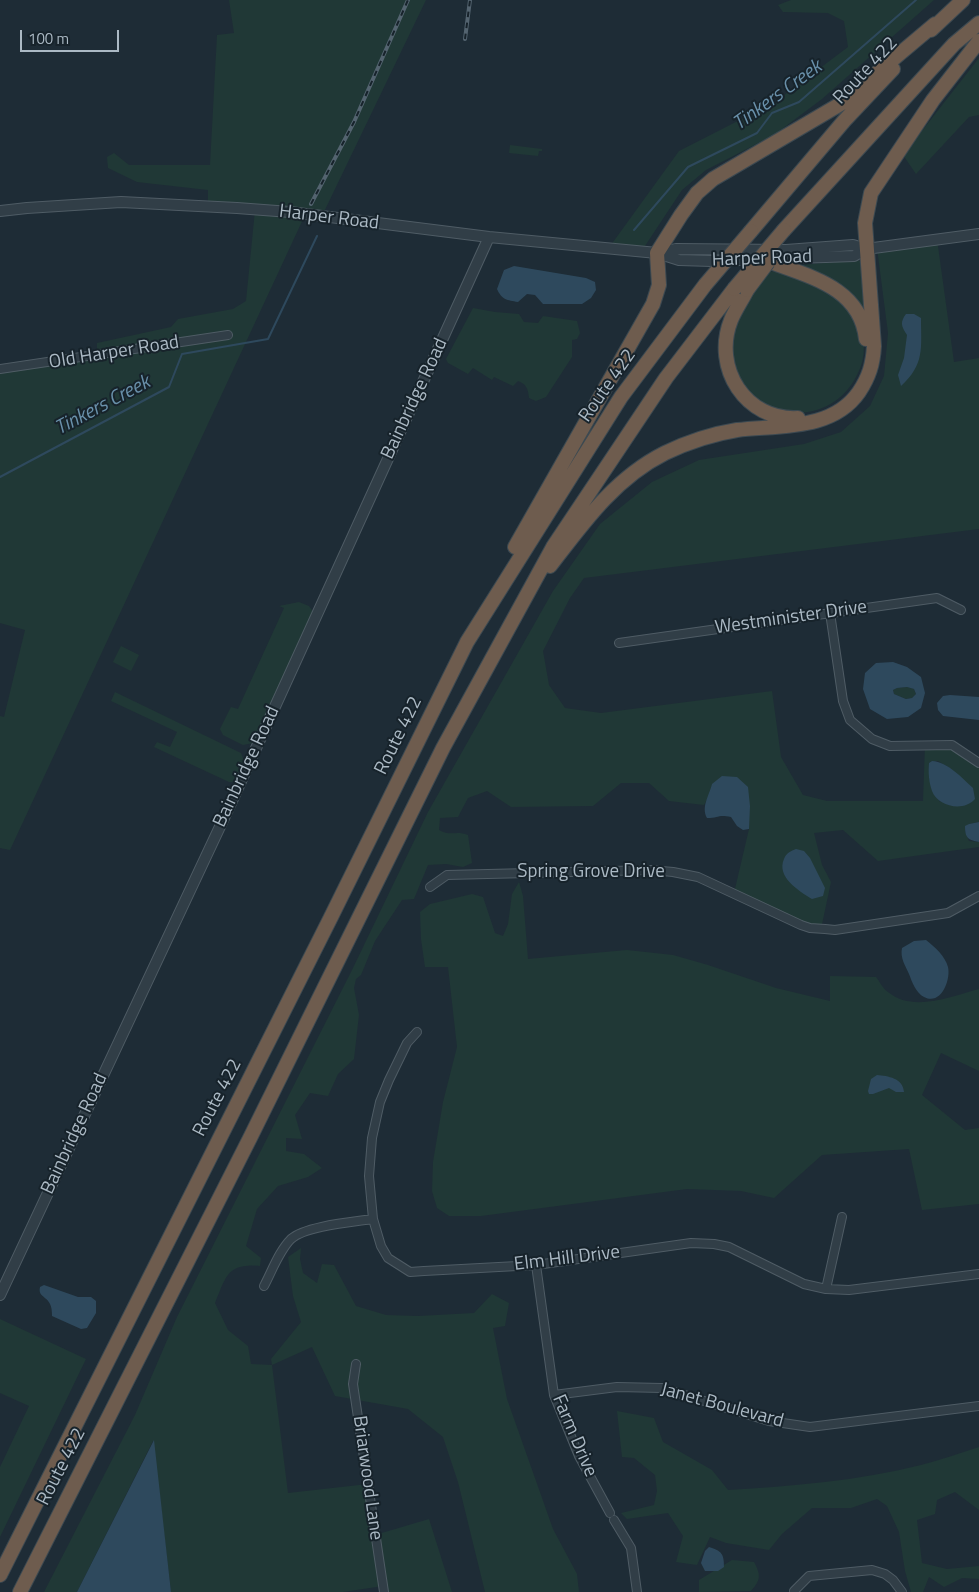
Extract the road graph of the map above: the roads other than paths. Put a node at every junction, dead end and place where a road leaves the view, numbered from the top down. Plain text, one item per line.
1 (963, 0) edge
2 (979, 23) edge
3 (936, 24) junction
4 (979, 41) edge
5 (0, 212) edge
6 (979, 234) edge
7 (489, 237) junction
8 (866, 249) junction
9 (657, 253) junction
10 (763, 259) junction
11 (741, 289) junction
12 (228, 335) dead end
13 (0, 369) edge
14 (961, 610) dead end
15 (830, 613) junction
16 (467, 642) junction
17 (619, 643) dead end
18 (470, 697) junction
19 (979, 764) edge
20 (430, 888) dead end
21 (979, 896) edge
22 (417, 1032) dead end
23 (842, 1217) dead end
24 (373, 1218) junction
25 (536, 1265) junction
26 (979, 1274) edge
27 (264, 1286) dead end
28 (826, 1290) junction
29 (0, 1295) edge
30 (356, 1364) dead end
31 (554, 1394) junction
32 (979, 1406) edge
33 (0, 1575) edge
34 (794, 1591) edge
35 (20, 1592) edge
36 (384, 1592) edge
37 (637, 1592) edge
38 (902, 1592) edge

1 - 3 highway, Route 422
2 - 11 highway, bridge
3 - 9 highway
3 - 16 highway, Route 422, bridge
4 - 8 highway
5 - 7 street, Harper Road
6 - 8 street, Harper Road
7 - 9 street, Harper Road
7 - 29 street, Bainbridge Road
8 - 9 street, Harper Road
8 - 10 street, Harper Road
8 - 18 highway
9 - 10 street, Harper Road
9 - 16 highway
10 - 11 highway
11 - 18 highway, Route 422
12 - 13 street, Old Harper Road
14 - 15 street, Westminister Drive
15 - 17 street, Westminister Drive
15 - 19 street
16 - 33 highway, Route 422
18 - 35 highway, Route 422
20 - 21 street, Spring Grove Drive
22 - 24 street, Elm Hill Drive
23 - 28 street
24 - 25 street, Elm Hill Drive
24 - 27 street
25 - 28 street, Elm Hill Drive
25 - 31 street, Farm Drive
26 - 28 street, Elm Hill Drive
30 - 36 street, Briarwood Lane
31 - 32 street, Janet Boulevard
31 - 37 street, Farm Drive
34 - 38 street

